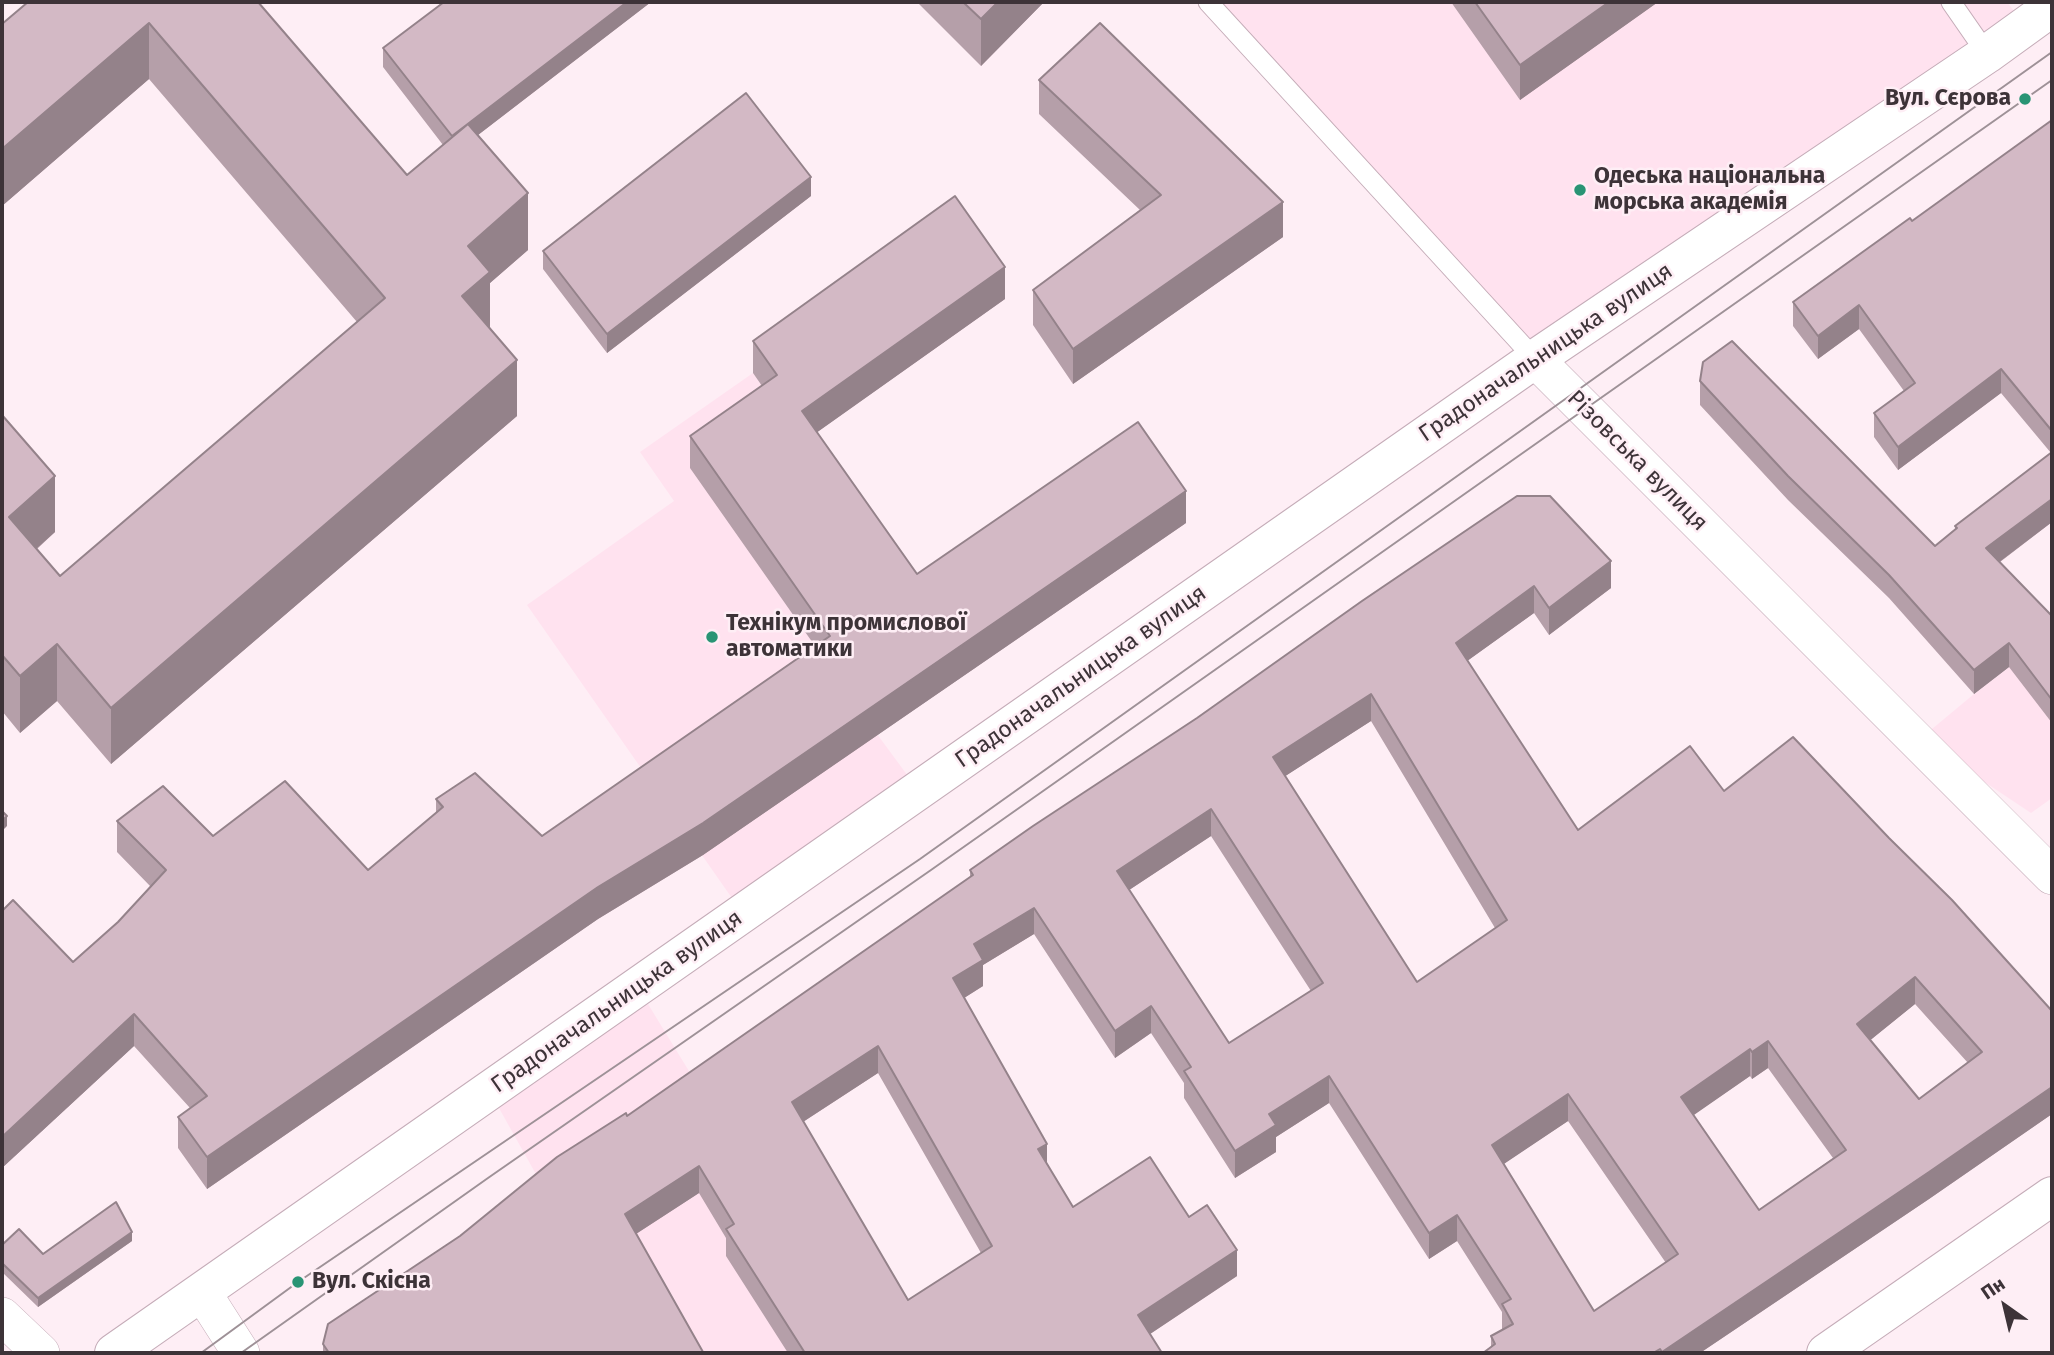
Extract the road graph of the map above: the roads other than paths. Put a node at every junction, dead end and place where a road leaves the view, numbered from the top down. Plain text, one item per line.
1 (1208, 2) edge
2 (1951, 2) edge
3 (2052, 7) edge
4 (1987, 54) junction
5 (1535, 359) junction
6 (2052, 876) edge
7 (2052, 1196) edge
8 (202, 1292) junction
9 (2, 1315) edge
10 (41, 1353) edge
11 (114, 1353) edge
12 (241, 1353) edge
13 (1826, 1353) edge

1 - 5 lane, Різовська вулиця
2 - 4 lane
3 - 4 street, Градоначальницька вулиця
4 - 5 street, Градоначальницька вулиця
5 - 6 street, Різовська вулиця
5 - 8 street, Градоначальницька вулиця
7 - 13 street
8 - 11 street, Градоначальницька вулиця
8 - 12 street
9 - 10 street

